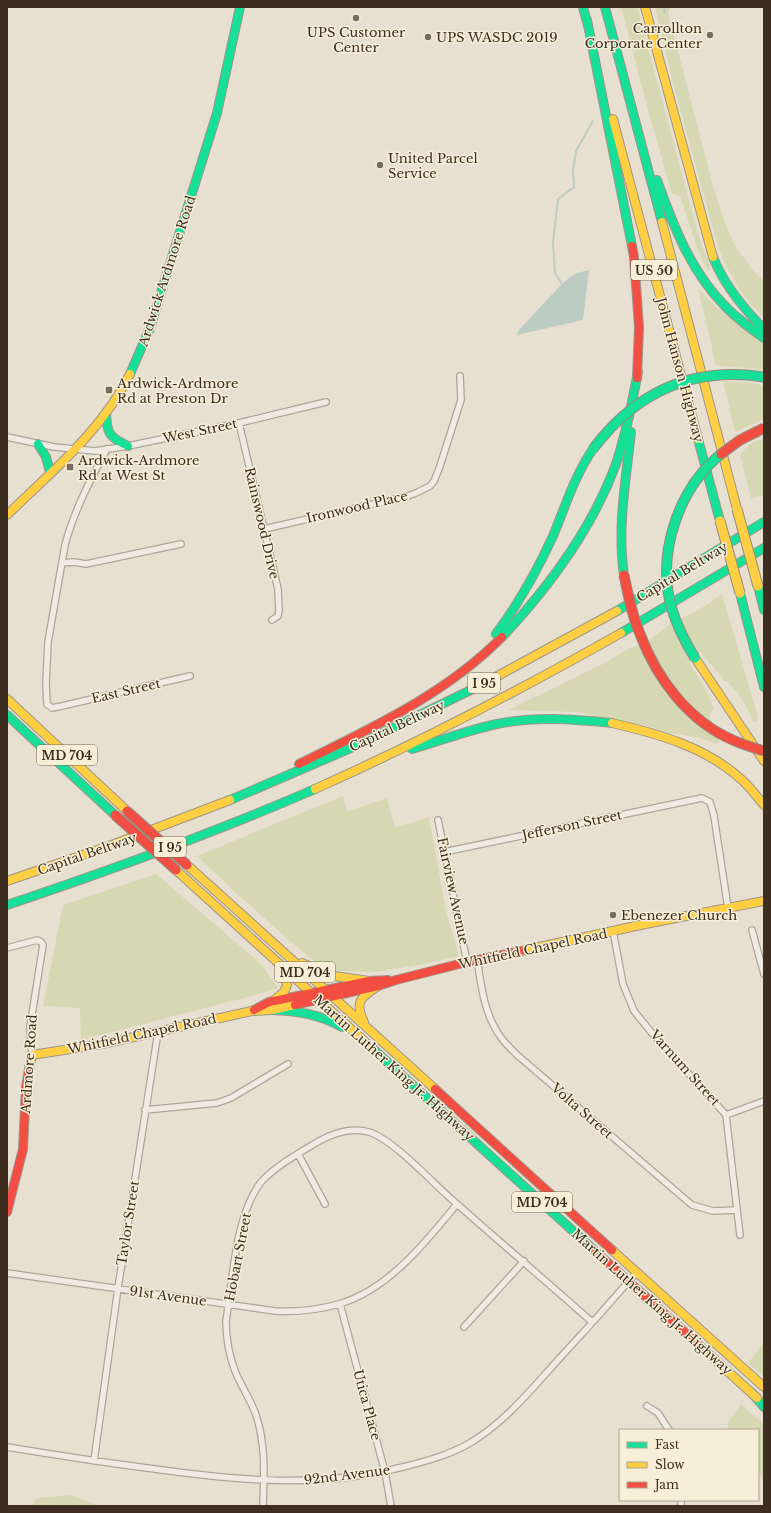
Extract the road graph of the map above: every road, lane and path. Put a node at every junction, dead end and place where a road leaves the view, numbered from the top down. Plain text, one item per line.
1 (240, 7) edge
2 (583, 7) edge
3 (605, 7) edge
4 (645, 7) edge
5 (587, 20) junction
6 (623, 76) junction
7 (764, 329) edge
8 (764, 338) edge
9 (638, 372) junction
10 (460, 376) dead end
11 (764, 377) edge
12 (326, 402) dead end
13 (106, 413) junction
14 (239, 423) junction
15 (764, 428) edge
16 (7, 437) edge
17 (38, 444) junction
18 (128, 446) junction
19 (73, 449) junction
20 (107, 449) junction
21 (50, 472) junction
22 (7, 515) edge
23 (764, 522) edge
24 (264, 529) junction
25 (182, 544) dead end
26 (764, 549) edge
27 (62, 563) junction
28 (758, 586) junction
29 (764, 601) edge
30 (764, 610) edge
31 (272, 620) dead end
32 (190, 676) dead end
33 (440, 687) junction
34 (764, 687) edge
35 (7, 700) edge
36 (7, 716) edge
37 (764, 751) edge
38 (387, 756) junction
39 (764, 761) edge
40 (221, 804) junction
41 (764, 805) edge
42 (438, 820) dead end
43 (444, 852) junction
44 (7, 881) edge
45 (764, 901) edge
46 (7, 905) edge
47 (728, 908) junction
48 (752, 930) dead end
49 (612, 931) junction
50 (278, 947) junction
51 (7, 948) edge
52 (269, 955) junction
53 (477, 960) junction
54 (468, 962) junction
55 (764, 974) edge
56 (396, 980) junction
57 (369, 981) junction
58 (378, 986) junction
59 (311, 993) junction
60 (329, 994) junction
61 (318, 1000) junction
62 (272, 1006) junction
63 (368, 1028) junction
64 (158, 1032) junction
65 (366, 1042) junction
66 (32, 1054) junction
67 (288, 1064) dead end
68 (764, 1101) edge
69 (145, 1110) junction
70 (726, 1115) junction
71 (298, 1154) junction
72 (326, 1204) dead end
73 (457, 1204) junction
74 (737, 1210) junction
75 (7, 1212) edge
76 (740, 1236) dead end
77 (524, 1261) junction
78 (637, 1272) junction
79 (7, 1274) edge
80 (629, 1281) junction
81 (118, 1288) junction
82 (340, 1304) junction
83 (229, 1305) junction
84 (592, 1322) junction
85 (464, 1327) dead end
86 (764, 1387) edge
87 (764, 1405) edge
88 (647, 1406) dead end
89 (668, 1429) edge
90 (7, 1447) edge
91 (94, 1461) junction
92 (385, 1472) junction
93 (264, 1481) junction
94 (263, 1506) edge
95 (391, 1506) edge

1 - 13 main road, Ardwick Ardmore Road
2 - 5 main road, John Hanson Highway / US 50
3 - 6 main road, John Hanson Highway / US 50
4 - 7 main road
5 - 9 main road
5 - 34 main road, John Hanson Highway / US 50, bridge
6 - 8 main road
6 - 28 main road, John Hanson Highway / US 50, bridge
9 - 33 main road
9 - 37 main road, bridge
10 - 24 street, Ironwood Place
11 - 33 main road, bridge
12 - 14 street, West Street
13 - 18 main road
13 - 19 main road, Ardwick Ardmore Road
14 - 18 street, West Street
14 - 24 street, Rainswood Drive
15 - 39 main road, bridge
16 - 17 street, West Street
17 - 19 street, West Street
17 - 21 main road
18 - 20 street, West Street
19 - 20 street, West Street
19 - 21 main road, Ardwick Ardmore Road
20 - 27 street
21 - 22 main road, Ardwick Ardmore Road
23 - 40 main road, Capital Beltway / I 95
24 - 31 street, Rainswood Drive
25 - 27 street
26 - 38 main road, Capital Beltway / I 95
27 - 32 street, East Street
28 - 29 main road
28 - 30 main road, John Hanson Highway / US 50
33 - 40 main road
35 - 50 main road, Martin Luther King Jr. Highway / MD 704, bridge
36 - 52 main road, Martin Luther King Jr. Highway / MD 704, bridge
38 - 41 main road
38 - 46 main road, Capital Beltway / I 95
40 - 44 main road, Capital Beltway / I 95
42 - 43 street, Fairview Avenue
43 - 47 street, Jefferson Street
43 - 54 street, Fairview Avenue
45 - 47 main road, Whitfield Chapel Road
47 - 49 main road, Whitfield Chapel Road
48 - 55 street
49 - 53 main road, Whitfield Chapel Road
49 - 70 street, Varnum Street
50 - 57 main road
50 - 60 main road, Martin Luther King Jr. Highway / MD 704
51 - 66 street, Ardmore Road
52 - 59 main road, Martin Luther King Jr. Highway / MD 704
52 - 62 main road
53 - 54 main road, Whitfield Chapel Road
53 - 74 street, Volta Street
54 - 56 main road, Whitfield Chapel Road
56 - 57 main road, Whitfield Chapel Road
56 - 58 main road, Whitfield Chapel Road
57 - 60 main road, Whitfield Chapel Road
58 - 60 main road, Whitfield Chapel Road
58 - 63 main road
59 - 60 main road, Whitfield Chapel Road
59 - 61 main road, Martin Luther King Jr. Highway / MD 704
59 - 62 main road, Whitfield Chapel Road
60 - 61 main road, Whitfield Chapel Road
60 - 63 main road, Martin Luther King Jr. Highway / MD 704
61 - 62 main road, Whitfield Chapel Road
61 - 65 main road, Martin Luther King Jr. Highway / MD 704
62 - 64 main road, Whitfield Chapel Road
62 - 65 main road
63 - 78 main road, Martin Luther King Jr. Highway / MD 704
64 - 66 main road, Whitfield Chapel Road
64 - 69 street, Taylor Street
65 - 80 main road, Martin Luther King Jr. Highway / MD 704
66 - 75 main road, Ardmore Road
67 - 69 street
68 - 70 street
69 - 81 street, Taylor Street
70 - 74 street, Varnum Street
71 - 72 street
71 - 73 street, Hobart Street
71 - 83 street, Hobart Street
73 - 77 street, Hobart Street
73 - 82 street, 91st Avenue
74 - 76 street, Varnum Street
77 - 84 street, Hobart Street
77 - 85 street
78 - 80 street, 92nd Avenue
78 - 86 main road, Martin Luther King Jr. Highway / MD 704
79 - 81 street, 91st Avenue
80 - 84 street, 92nd Avenue
80 - 87 main road, Martin Luther King Jr. Highway / MD 704
81 - 83 street, 91st Avenue
81 - 91 street, Taylor Street
82 - 83 street, 91st Avenue
82 - 92 street, Utica Place
83 - 93 street, Hobart Street
84 - 92 street, 92nd Avenue
88 - 89 street
90 - 91 street, 92nd Avenue
91 - 93 street, 92nd Avenue
92 - 93 street, 92nd Avenue
92 - 95 street, Utica Place
93 - 94 street, Hobart Street

